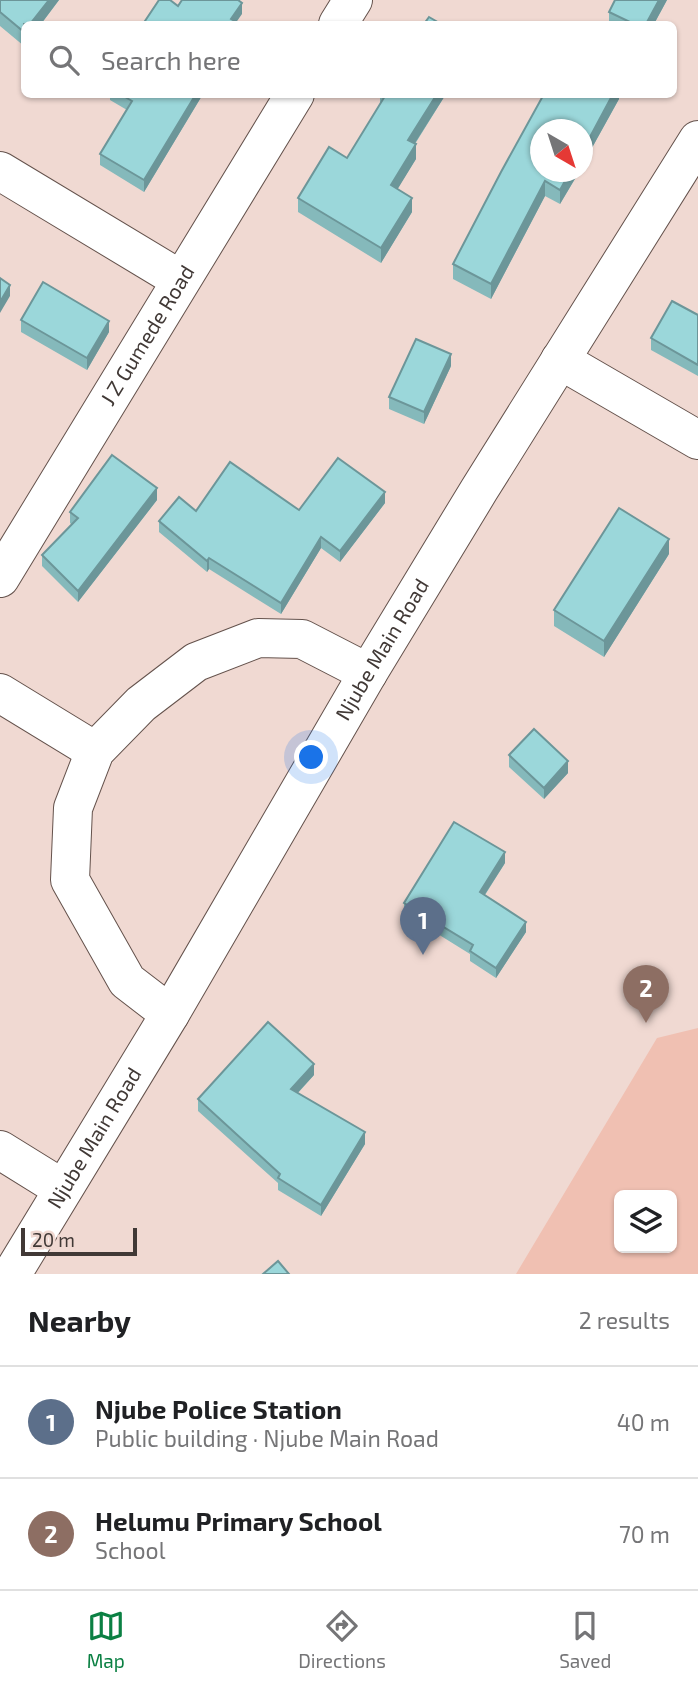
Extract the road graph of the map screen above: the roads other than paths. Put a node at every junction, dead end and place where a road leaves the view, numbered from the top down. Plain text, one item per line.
1 (353, 0) edge
2 (340, 21) edge
3 (293, 98) edge
4 (698, 140) edge
5 (0, 171) edge
6 (181, 280) junction
7 (560, 360) junction
8 (698, 440) edge
9 (0, 578) edge
10 (368, 673) junction
11 (0, 693) edge
12 (95, 751) junction
13 (170, 1014) junction
14 (0, 1150) edge
15 (63, 1189) junction
16 (12, 1274) edge

1 - 2 street
3 - 6 street, J Z Gumede Road
4 - 7 street, Njube Main Road
5 - 6 street
6 - 9 street, J Z Gumede Road
7 - 8 street
7 - 10 street, Njube Main Road
10 - 12 street
10 - 13 street, Njube Main Road
11 - 12 street
12 - 13 street
13 - 15 street, Njube Main Road
14 - 15 street
15 - 16 street, Njube Main Road

